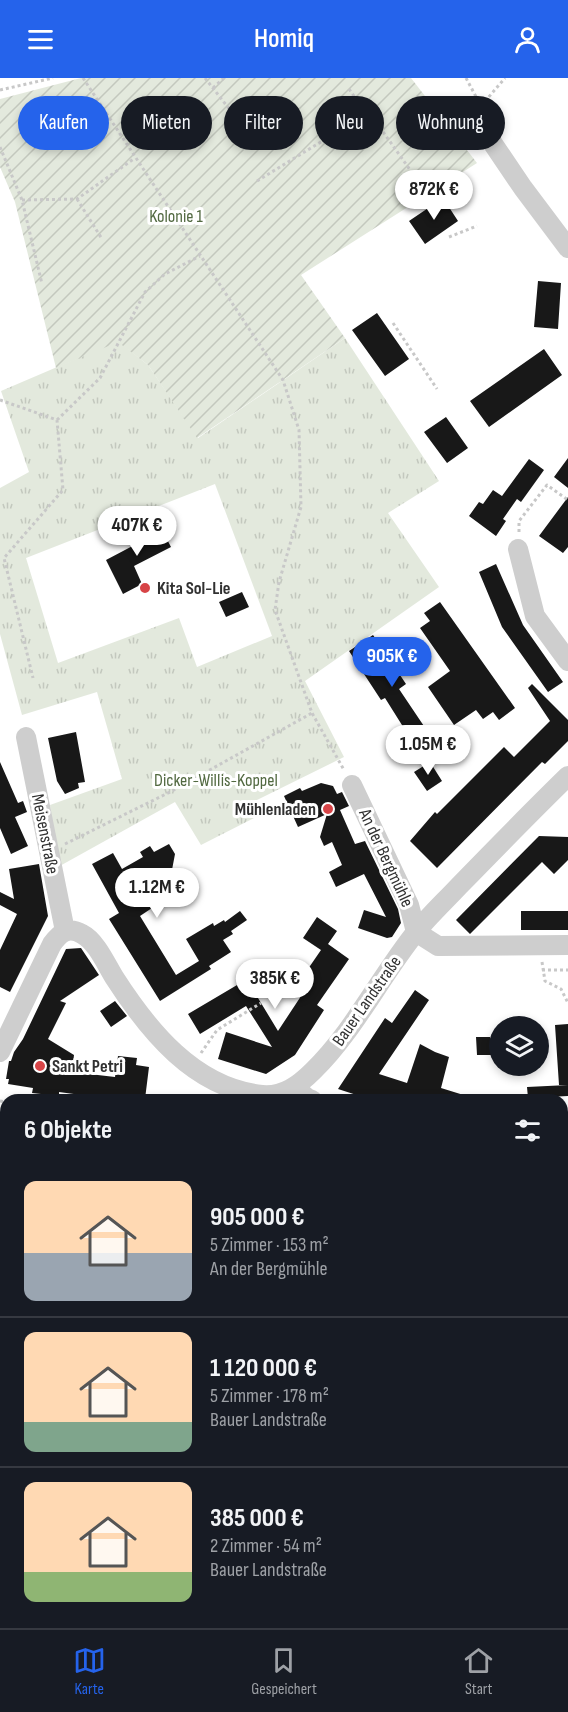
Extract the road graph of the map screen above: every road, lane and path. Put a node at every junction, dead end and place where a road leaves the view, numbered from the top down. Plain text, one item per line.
1 (53, 78) edge
2 (83, 78) edge
3 (205, 78) edge
4 (224, 78) edge
5 (466, 78) edge
6 (505, 78) edge
7 (213, 88) junction
8 (349, 89) dead end
9 (0, 90) edge
10 (354, 96) edge
11 (476, 96) edge
12 (490, 96) edge
13 (224, 102) edge
14 (384, 133) edge
15 (315, 146) edge
16 (0, 147) edge
17 (497, 150) edge
18 (135, 158) junction
19 (257, 181) dead end
20 (437, 181) dead end
21 (22, 200) junction
22 (76, 200) junction
23 (477, 226) dead end
24 (449, 237) dead end
25 (102, 239) dead end
26 (568, 248) edge
27 (200, 256) junction
28 (42, 284) dead end
29 (393, 323) dead end
30 (437, 389) dead end
31 (0, 400) edge
32 (57, 420) junction
33 (568, 500) edge
34 (518, 549) joint
35 (568, 661) edge
36 (33, 678) dead end
37 (312, 713) junction
38 (26, 737) dead end
39 (568, 776) edge
40 (352, 785) joint
41 (49, 852) junction
42 (65, 931) junction
43 (416, 932) junction
44 (568, 945) edge
45 (568, 970) edge
46 (261, 1003) dead end
47 (568, 1003) edge
48 (0, 1052) edge
49 (190, 1066) junction
50 (294, 1088) junction
51 (259, 1094) edge
52 (280, 1094) edge
53 (303, 1094) edge

1 - 9 path
2 - 18 path
3 - 7 path
4 - 7 path
5 - 11 path
6 - 12 path
7 - 13 path
8 - 10 path
14 - 20 path
15 - 19 path
16 - 21 path
17 - 26 street
18 - 22 path
18 - 27 path
21 - 22 path
21 - 28 path
22 - 25 path
23 - 24 path
27 - 32 path
27 - 37 path
29 - 30 path
31 - 32 path
32 - 36 path
33 - 34 path
34 - 35 street
37 - 40 path
37 - 41 path
38 - 41 street, Meisenstraße
39 - 43 street, Bauer Landstraße
40 - 43 street, An der Bergmühle
41 - 42 street, Meisenstraße
42 - 48 street
42 - 49 street, Bauer Landstraße
43 - 44 street
43 - 50 street, Bauer Landstraße
45 - 47 path
46 - 49 path
49 - 51 street, Bauer Landstraße
50 - 52 street, Bauer Landstraße
50 - 53 street

